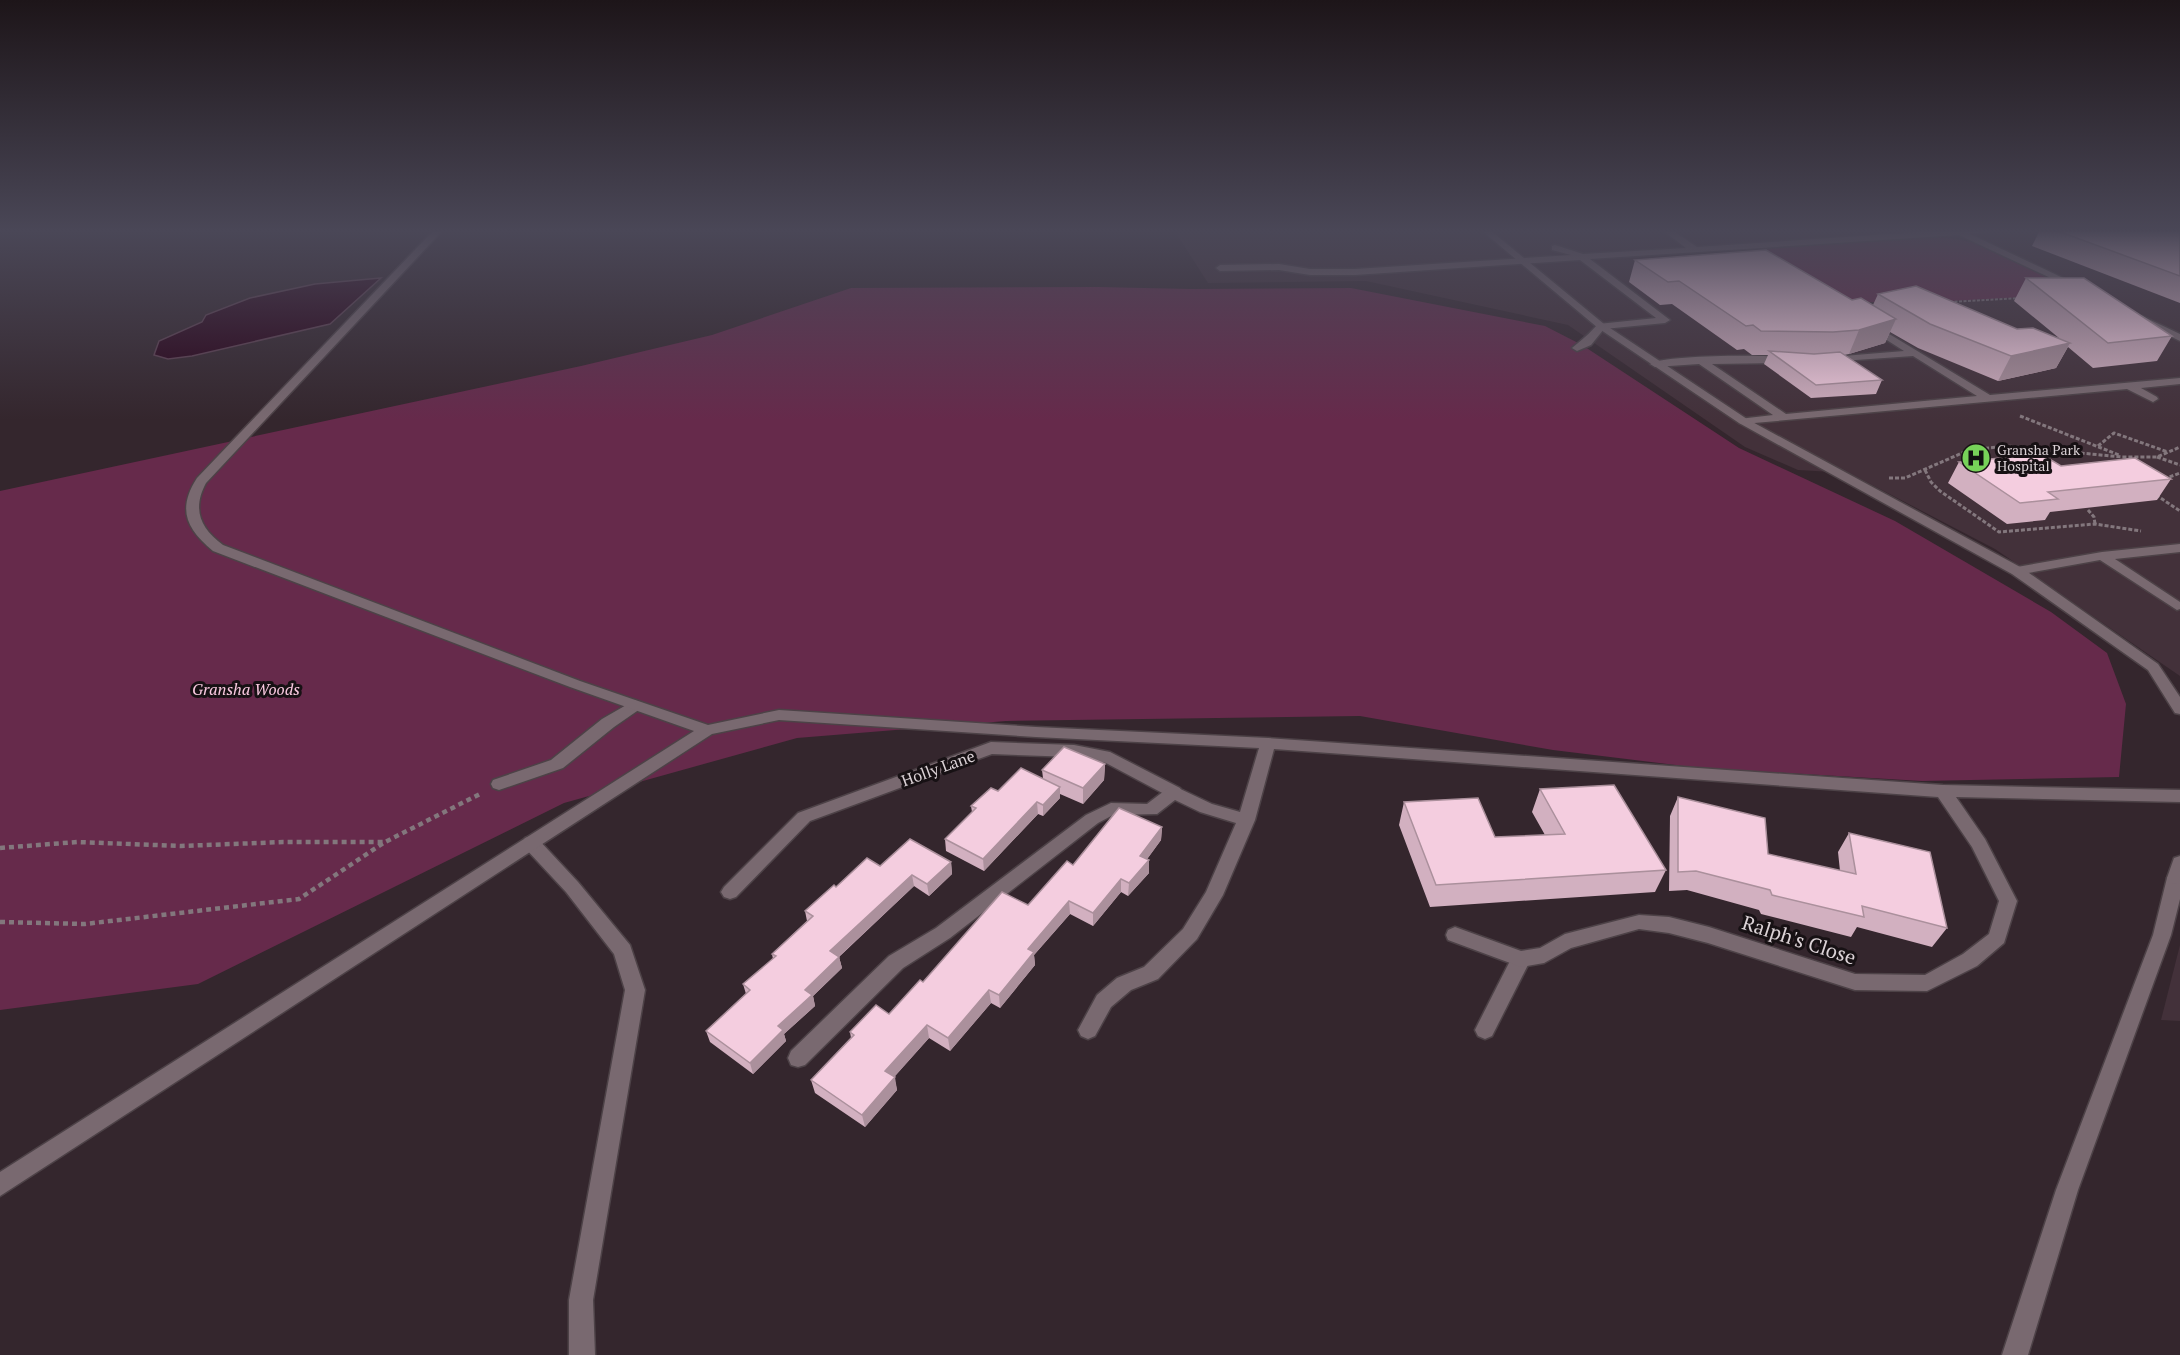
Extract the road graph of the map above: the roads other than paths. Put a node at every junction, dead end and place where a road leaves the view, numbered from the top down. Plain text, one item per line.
1 (379, 293) edge
2 (1561, 293) edge
3 (1630, 293) edge
4 (2135, 316) edge
5 (1864, 322) edge
6 (1601, 326) junction
7 (2180, 327) edge
8 (2160, 328) junction
9 (2180, 338) edge
10 (1577, 348) dead end
11 (1915, 353) junction
12 (1820, 361) edge
13 (1703, 362) junction
14 (1800, 362) edge
15 (1655, 364) junction
16 (2180, 381) edge
17 (2128, 385) junction
18 (1987, 398) junction
19 (2153, 399) dead end
20 (1782, 416) junction
21 (1743, 421) junction
22 (2180, 548) edge
23 (2102, 556) junction
24 (2017, 571) junction
25 (2177, 606) dead end
26 (635, 705) junction
27 (2180, 709) edge
28 (707, 729) junction
29 (1268, 743) junction
30 (499, 784) road end
31 (1943, 791) junction
32 (1174, 792) junction
33 (2180, 796) edge
34 (1246, 820) junction
35 (531, 843) junction
36 (2178, 871) edge
37 (730, 892) dead end
38 (1455, 935) dead end
39 (1521, 959) junction
40 (1088, 1030) dead end
41 (1485, 1030) dead end
42 (798, 1058) dead end
43 (0, 1185) edge
44 (582, 1355) edge
45 (2015, 1355) edge

1 - 26 street
2 - 6 street
3 - 6 street
4 - 8 street
5 - 11 street
6 - 10 street
6 - 15 street
7 - 8 street
8 - 9 street
11 - 12 street
11 - 18 street
13 - 14 street
13 - 15 street
13 - 20 street
15 - 21 street
16 - 17 street
17 - 18 street
17 - 19 street
18 - 20 street
20 - 21 street
21 - 24 street
22 - 23 street
23 - 24 street
23 - 25 street
24 - 27 street
26 - 28 street
26 - 30 street
28 - 29 street
28 - 35 street
29 - 31 street
29 - 34 street
31 - 33 street
31 - 39 street, Ralph's Close
32 - 34 street, Holly Lane
32 - 37 street, Holly Lane
32 - 42 street
34 - 40 street
35 - 43 street
35 - 44 street
36 - 45 street
38 - 39 street
39 - 41 street

